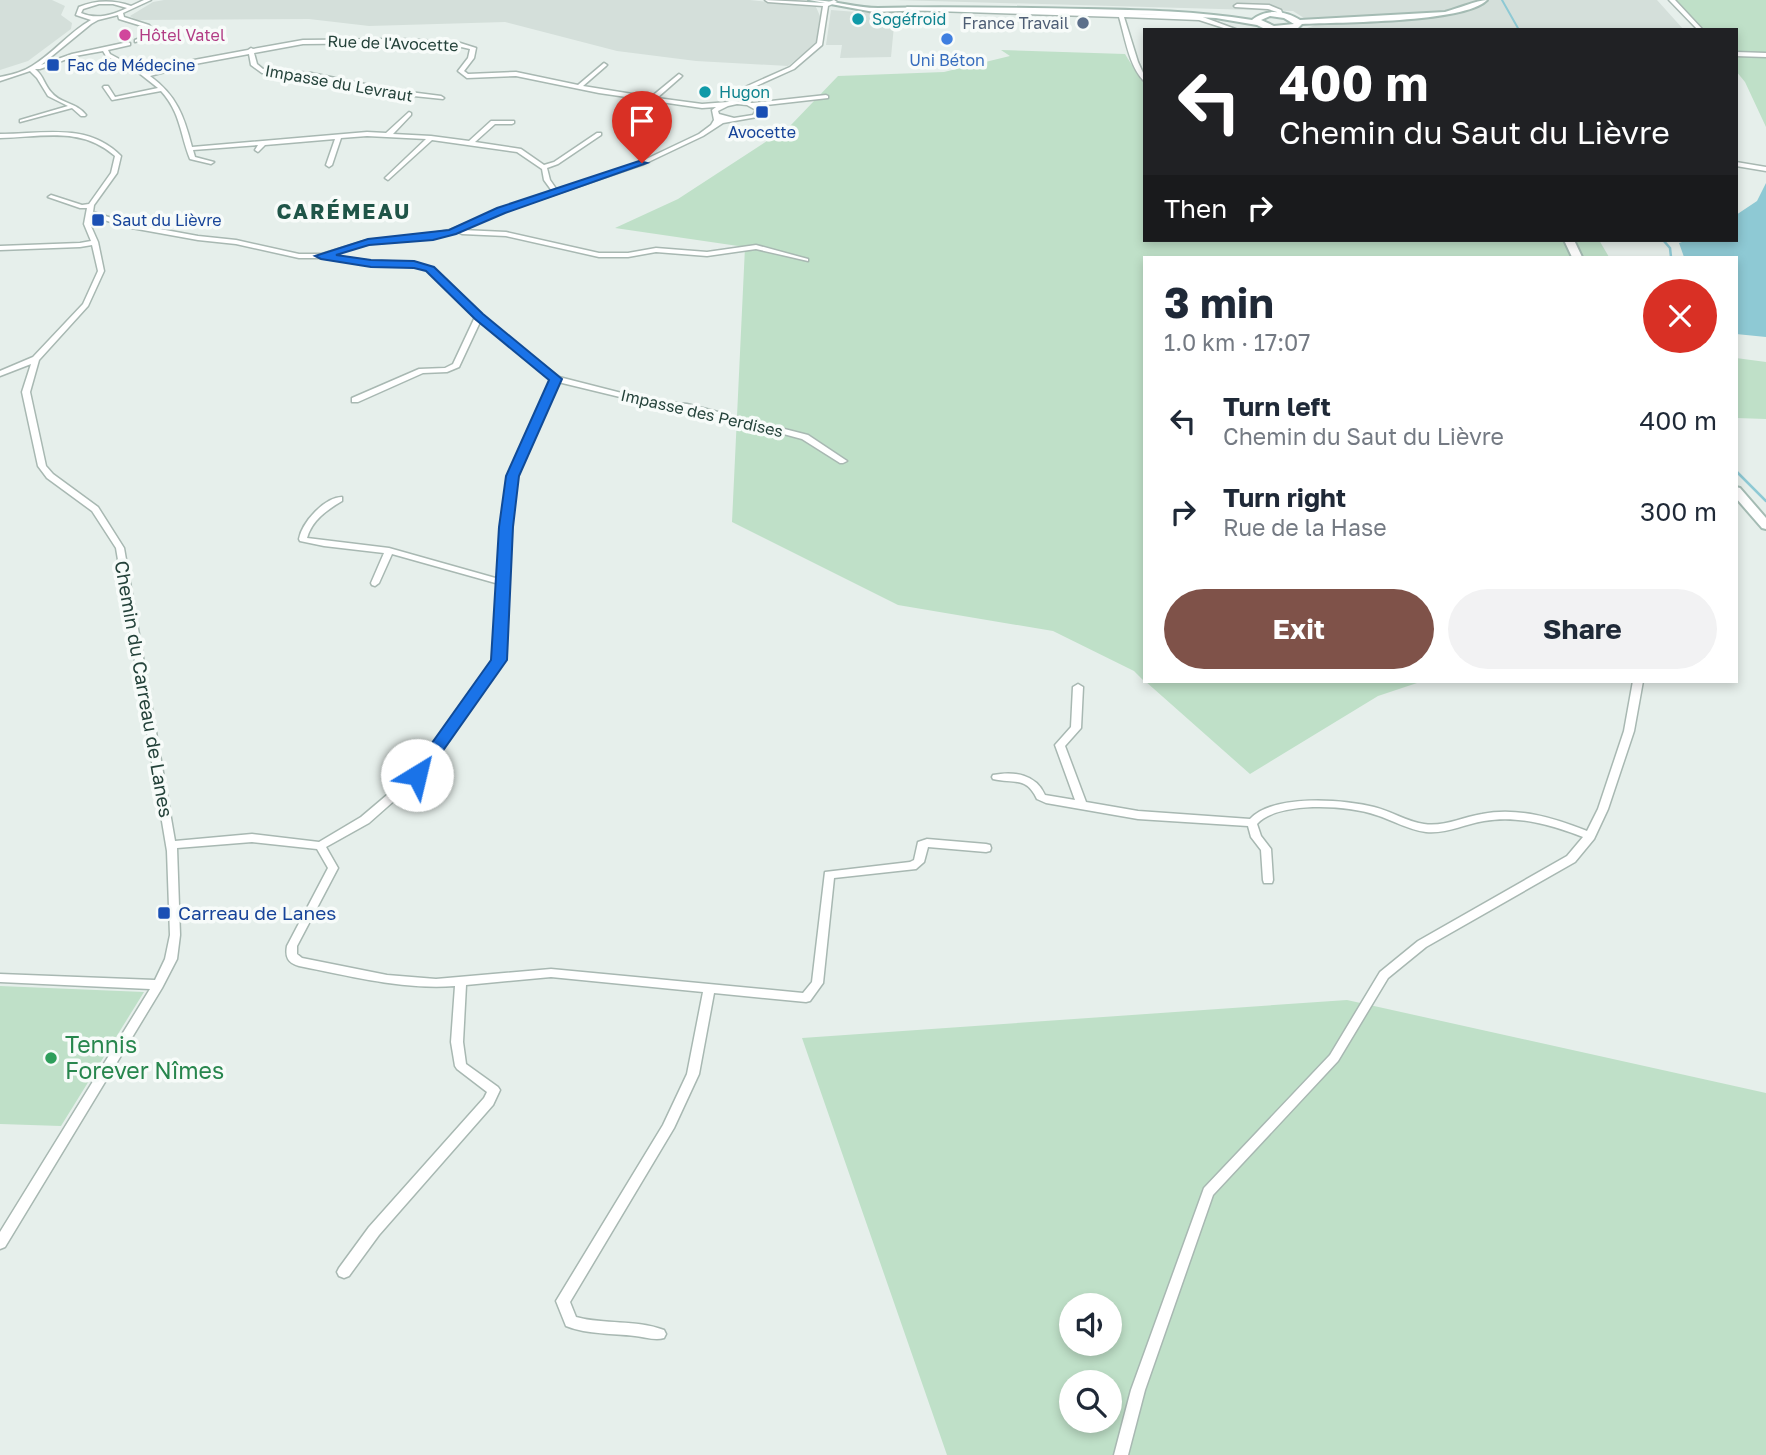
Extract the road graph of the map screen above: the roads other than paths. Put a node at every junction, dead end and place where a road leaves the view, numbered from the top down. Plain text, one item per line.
1 (141, 0) edge
2 (148, 0) edge
3 (768, 0) edge
4 (813, 0) edge
5 (1483, 0) edge
6 (1672, 0) edge
7 (94, 1) edge
8 (858, 3) edge
9 (900, 3) edge
10 (127, 4) junction
11 (830, 4) junction
12 (1237, 6) dead end
13 (121, 14) junction
14 (1280, 15) junction
15 (1121, 16) junction
16 (83, 17) junction
17 (101, 18) junction
18 (137, 23) junction
19 (1295, 24) edge
20 (85, 25) junction
21 (1259, 25) edge
22 (1230, 28) edge
23 (1699, 28) edge
24 (297, 34) dead end
25 (463, 37) dead end
26 (137, 41) dead end
27 (303, 42) junction
28 (128, 44) dead end
29 (457, 44) junction
30 (105, 49) junction
31 (251, 50) junction
32 (1738, 54) edge
33 (1766, 55) edge
34 (604, 65) dead end
35 (30, 69) junction
36 (148, 75) junction
37 (679, 76) dead end
38 (1143, 77) edge
39 (0, 79) edge
40 (580, 86) junction
41 (106, 87) dead end
42 (161, 89) junction
43 (738, 96) junction
44 (826, 97) dead end
45 (441, 98) dead end
46 (652, 99) junction
47 (743, 102) junction
48 (730, 103) junction
49 (721, 105) junction
50 (74, 106) junction
51 (702, 106) junction
52 (756, 107) junction
53 (716, 113) junction
54 (408, 114) dead end
55 (83, 115) dead end
56 (734, 120) junction
57 (22, 121) dead end
58 (512, 122) dead end
59 (713, 125) junction
60 (599, 134) dead end
61 (388, 135) junction
62 (0, 136) edge
63 (338, 136) junction
64 (430, 138) junction
65 (262, 143) junction
66 (471, 143) junction
67 (189, 149) junction
68 (258, 150) dead end
69 (211, 162) dead end
70 (1738, 164) edge
71 (329, 165) dead end
72 (543, 167) junction
73 (1766, 169) edge
74 (388, 178) dead end
75 (556, 192) junction
76 (51, 197) dead end
77 (90, 209) junction
78 (452, 232) junction
79 (95, 242) junction
80 (0, 248) edge
81 (321, 256) junction
82 (806, 260) dead end
83 (479, 317) junction
84 (36, 359) junction
85 (0, 374) edge
86 (556, 379) junction
87 (355, 400) dead end
88 (843, 461) dead end
89 (1738, 493) edge
90 (339, 499) dead end
91 (1738, 501) edge
92 (1766, 525) edge
93 (389, 551) junction
94 (375, 583) dead end
95 (504, 583) junction
96 (1638, 683) edge
97 (1077, 687) dead end
98 (997, 776) dead end
99 (1082, 806) junction
100 (1252, 823) junction
101 (1590, 836) junction
102 (171, 845) junction
103 (320, 846) junction
104 (986, 848) dead end
105 (1268, 880) dead end
106 (0, 978) edge
107 (461, 981) junction
108 (158, 985) junction
109 (709, 990) junction
110 (0, 1243) edge
111 (344, 1272) dead end
112 (659, 1334) dead end
113 (1121, 1455) edge

1 - 10 street
2 - 10 street
3 - 11 street
4 - 11 main road
5 - 19 main road
6 - 23 street
7 - 10 street
7 - 16 street
8 - 9 main road
8 - 11 main road
9 - 15 street
9 - 21 main road
10 - 13 street
11 - 43 street
12 - 14 street
13 - 17 street
13 - 18 street
14 - 19 main road
14 - 21 main road
15 - 22 street
15 - 38 street
16 - 17 street
16 - 20 street
17 - 18 street
17 - 20 street
18 - 26 street
20 - 35 street
24 - 27 street
25 - 29 street
27 - 29 street, Rue de l'Avocette
27 - 31 street, Rue de l'Avocette
28 - 30 street
29 - 40 street, Rue de l'Avocette
30 - 35 street
30 - 36 street
31 - 36 street, Rue de l'Avocette
31 - 45 street, Impasse du Levraut
32 - 33 street
34 - 40 street
35 - 39 street
35 - 50 street
36 - 42 street
37 - 46 street
40 - 46 street, Rue de l'Avocette
41 - 42 street
42 - 67 street
43 - 47 street
43 - 48 street
44 - 52 street
46 - 51 street, Rue de l'Avocette
47 - 48 street
47 - 52 street
48 - 49 street
49 - 51 street
49 - 53 street
50 - 55 street
50 - 57 street
51 - 53 street
52 - 56 street
53 - 56 street
53 - 59 street
54 - 61 street
56 - 59 street
58 - 66 street
59 - 75 street
60 - 72 street
61 - 63 street
61 - 64 street
62 - 77 street
63 - 65 street
63 - 71 street
64 - 66 street
64 - 74 street
65 - 67 street
65 - 68 street
66 - 72 street
67 - 69 street
70 - 73 street
72 - 75 street
75 - 78 street
76 - 77 street
77 - 79 street, Chemin du Carreau de Lanes
77 - 81 street
78 - 81 street
78 - 82 street
79 - 80 street
79 - 84 street, Chemin du Carreau de Lanes
81 - 83 street
83 - 86 street
83 - 87 street
84 - 85 street
84 - 102 street, Chemin du Carreau de Lanes
86 - 88 street, Impasse des Perdises
86 - 95 street
89 - 92 main road
90 - 93 street
91 - 92 main road
93 - 94 street
93 - 95 street
95 - 103 street
96 - 101 street
97 - 99 street
98 - 99 street
99 - 100 street
100 - 101 street
100 - 105 street
101 - 113 street
102 - 103 street
102 - 108 street, Chemin du Carreau de Lanes
103 - 107 street
104 - 109 street
106 - 108 street
107 - 109 street
107 - 111 street
108 - 110 street, Chemin du Carreau de Lanes
109 - 112 street

